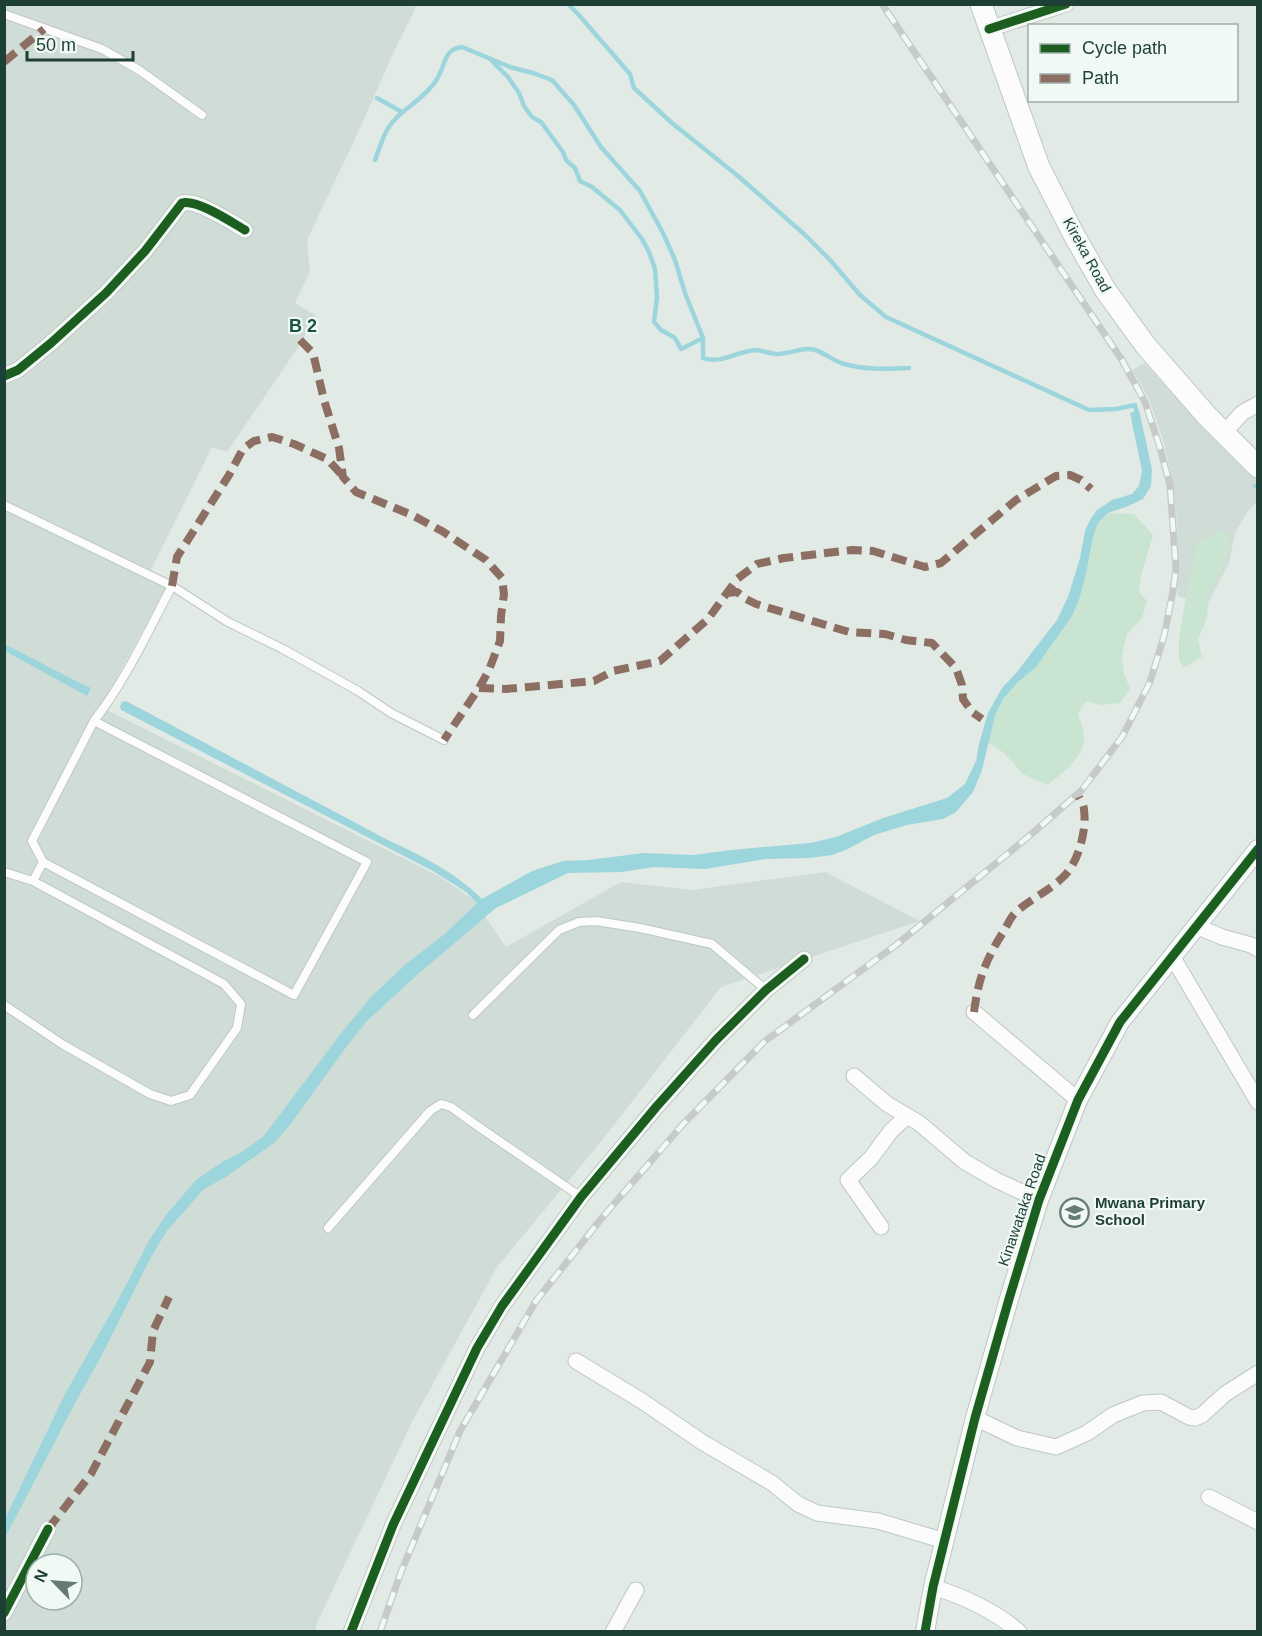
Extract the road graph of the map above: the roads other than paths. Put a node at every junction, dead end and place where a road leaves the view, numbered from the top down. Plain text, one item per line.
1 (981, 4) edge
2 (1066, 4) edge
3 (4, 14) edge
4 (989, 29) junction
5 (202, 115) dead end
6 (245, 230) dead end
7 (4, 376) edge
8 (1257, 404) edge
9 (1224, 433) junction
10 (1257, 467) edge
11 (4, 505) edge
12 (172, 586) junction
13 (94, 721) junction
14 (444, 740) dead end
15 (1257, 849) edge
16 (43, 862) junction
17 (4, 872) edge
18 (33, 881) junction
19 (1196, 926) junction
20 (1255, 945) edge
21 (1172, 956) junction
22 (804, 959) dead end
23 (766, 990) junction
24 (4, 1005) edge
25 (974, 1012) dead end
26 (473, 1015) dead end
27 (854, 1076) dead end
28 (1078, 1100) junction
29 (1257, 1102) edge
30 (907, 1116) junction
31 (581, 1197) junction
32 (1039, 1200) junction
33 (880, 1227) dead end
34 (328, 1228) dead end
35 (576, 1361) dead end
36 (1257, 1372) edge
37 (975, 1418) junction
38 (1209, 1497) dead end
39 (1257, 1522) edge
40 (48, 1529) dead end
41 (945, 1541) junction
42 (933, 1587) junction
43 (636, 1590) dead end
44 (4, 1613) edge
45 (351, 1632) edge
46 (613, 1632) edge
47 (925, 1632) edge
48 (1019, 1632) edge

1 - 4 main road, Kireka Road
2 - 4 street
3 - 5 lane
4 - 9 main road, Kireka Road
6 - 7 street
8 - 9 street
9 - 10 main road, Kireka Road
11 - 12 lane
12 - 13 lane
12 - 14 lane
13 - 16 lane
13 - 16 lane
15 - 19 street, Kinawataka Road
16 - 18 lane
17 - 18 lane
18 - 24 lane
19 - 20 street
19 - 21 street, Kinawataka Road
21 - 28 street, Kinawataka Road
21 - 29 street
22 - 23 street
23 - 26 lane
23 - 31 street
25 - 28 street
27 - 30 street
28 - 32 street, Kinawataka Road
30 - 32 street
30 - 33 street
31 - 34 lane
31 - 45 street
32 - 37 street, Kinawataka Road
35 - 41 street
36 - 37 street
37 - 41 street, Kinawataka Road
38 - 39 street
40 - 44 street
41 - 42 street, Kinawataka Road
42 - 47 street, Kinawataka Road
42 - 48 street
43 - 46 street

